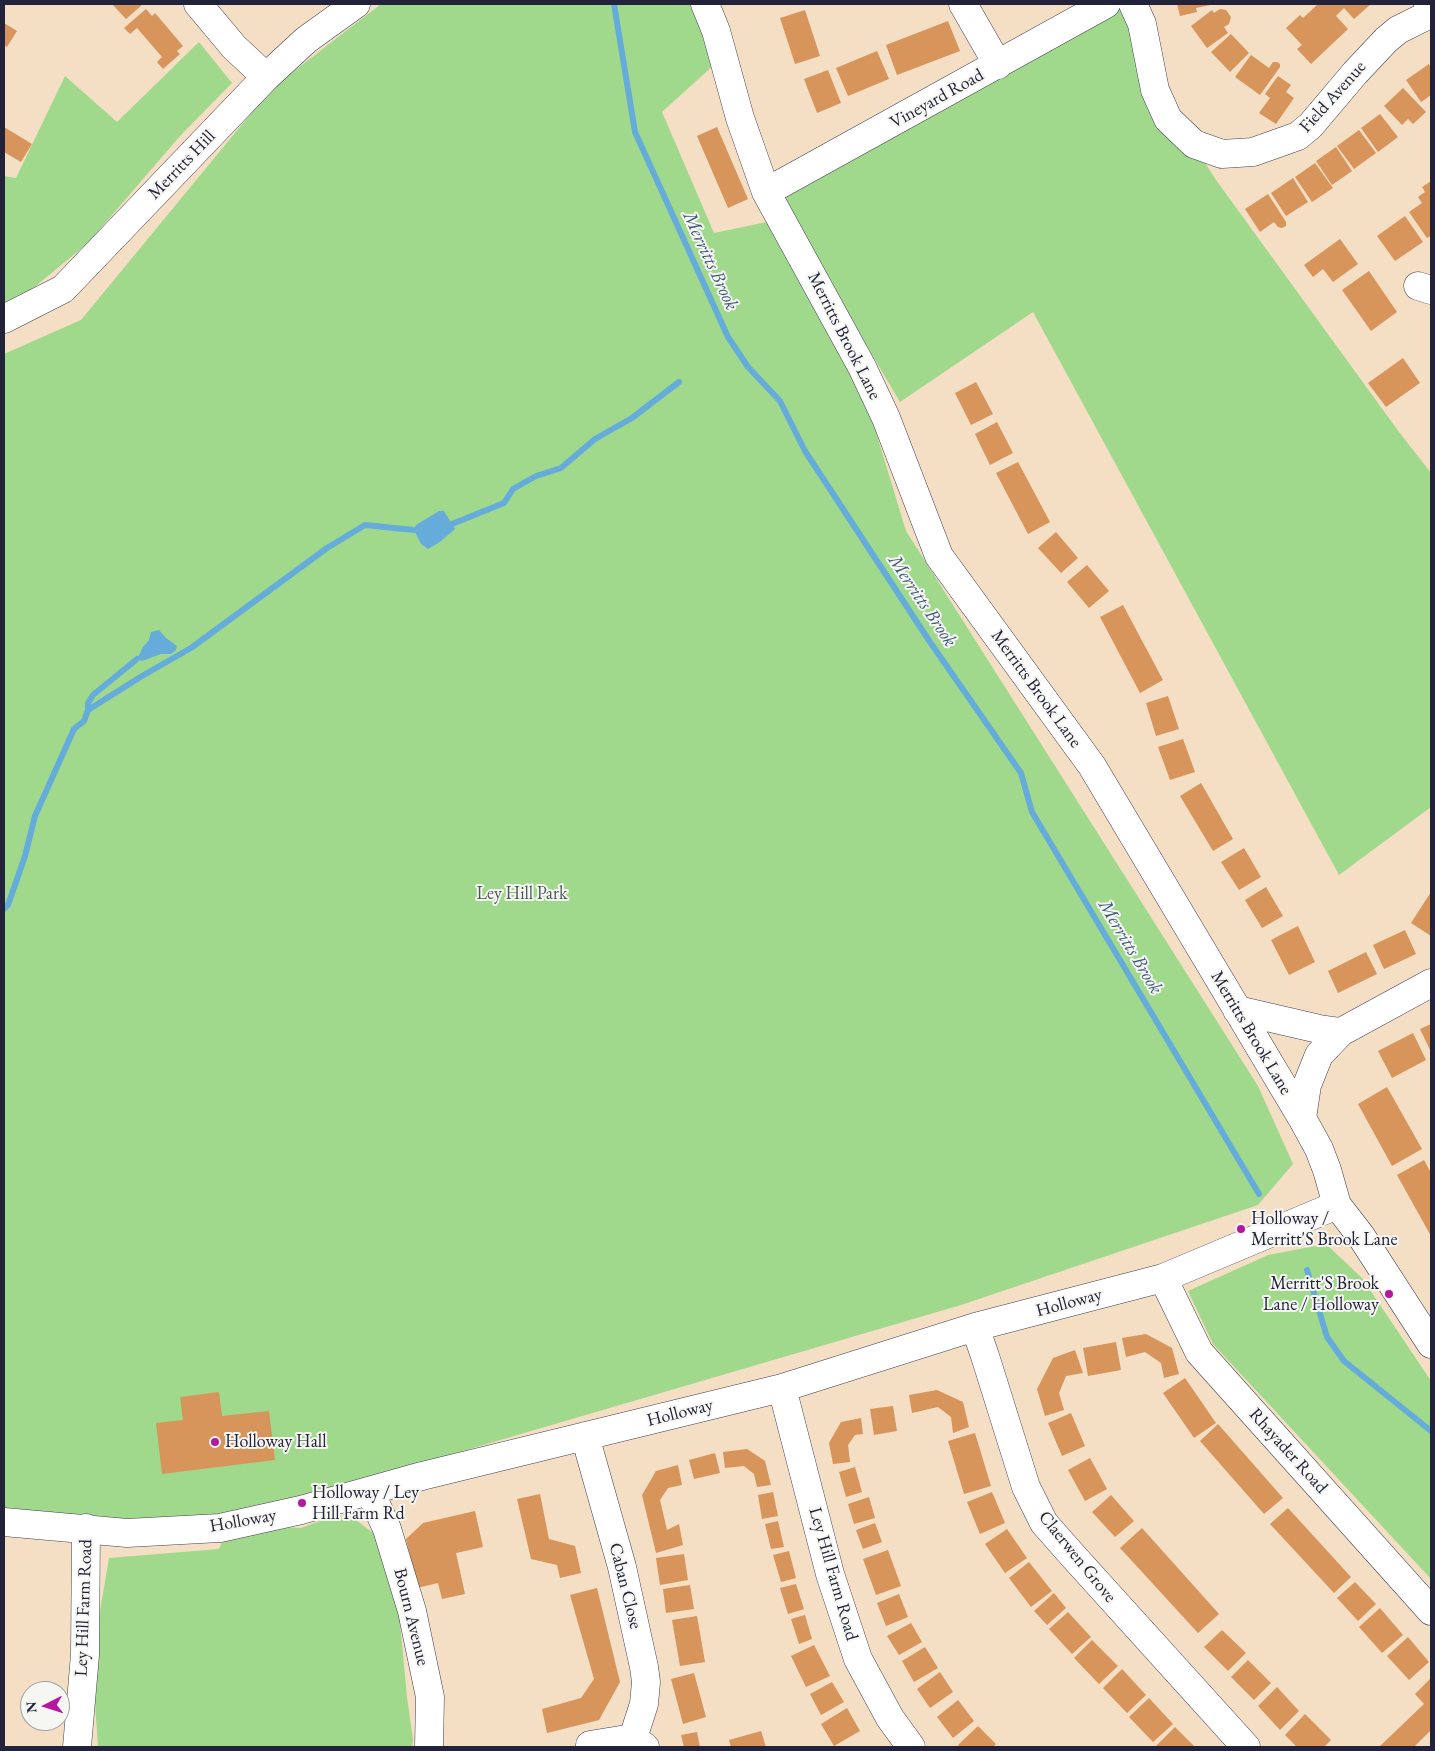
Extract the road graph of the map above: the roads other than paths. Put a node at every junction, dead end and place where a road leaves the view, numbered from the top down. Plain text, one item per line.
1 (198, 4) edge
2 (356, 4) edge
3 (705, 4) edge
4 (963, 4) edge
5 (1106, 4) edge
6 (1133, 4) edge
7 (1430, 11) edge
8 (998, 65) junction
9 (266, 77) junction
10 (766, 192) junction
11 (4, 319) edge
12 (1431, 983) edge
13 (1237, 1010) junction
14 (1341, 1032) junction
15 (1302, 1118) junction
16 (1337, 1205) junction
17 (1162, 1278) junction
18 (975, 1327) junction
19 (1431, 1344) edge
20 (782, 1388) junction
21 (585, 1436) junction
22 (370, 1491) junction
23 (4, 1522) edge
24 (86, 1528) junction
25 (1431, 1611) edge
26 (639, 1742) edge
27 (590, 1745) dead end
28 (77, 1747) edge
29 (429, 1747) edge
30 (911, 1747) edge
31 (1246, 1747) edge

1 - 9 street
2 - 9 street, Merritts Hill
3 - 10 street, Merritts Brook Lane
4 - 8 street
5 - 8 street, Vineyard Road
6 - 7 street, Field Avenue
8 - 10 street, Vineyard Road
9 - 11 street, Merritts Hill
10 - 13 street, Merritts Brook Lane
12 - 14 street
13 - 14 street
13 - 15 street, Merritts Brook Lane
14 - 15 street
15 - 16 street, Merritts Brook Lane
16 - 17 street, Holloway
16 - 19 street, Merritts Brook Lane
17 - 18 street, Holloway
17 - 25 street, Rhayader Road
18 - 20 street, Holloway
18 - 31 street, Claerwen Grove
20 - 21 street, Holloway
20 - 30 street, Ley Hill Farm Road
21 - 22 street, Holloway
21 - 26 street, Caban Close
22 - 24 street, Holloway
22 - 29 street, Bourn Avenue
23 - 24 street, Holloway
24 - 28 street, Ley Hill Farm Road
26 - 27 street, Caban Close

